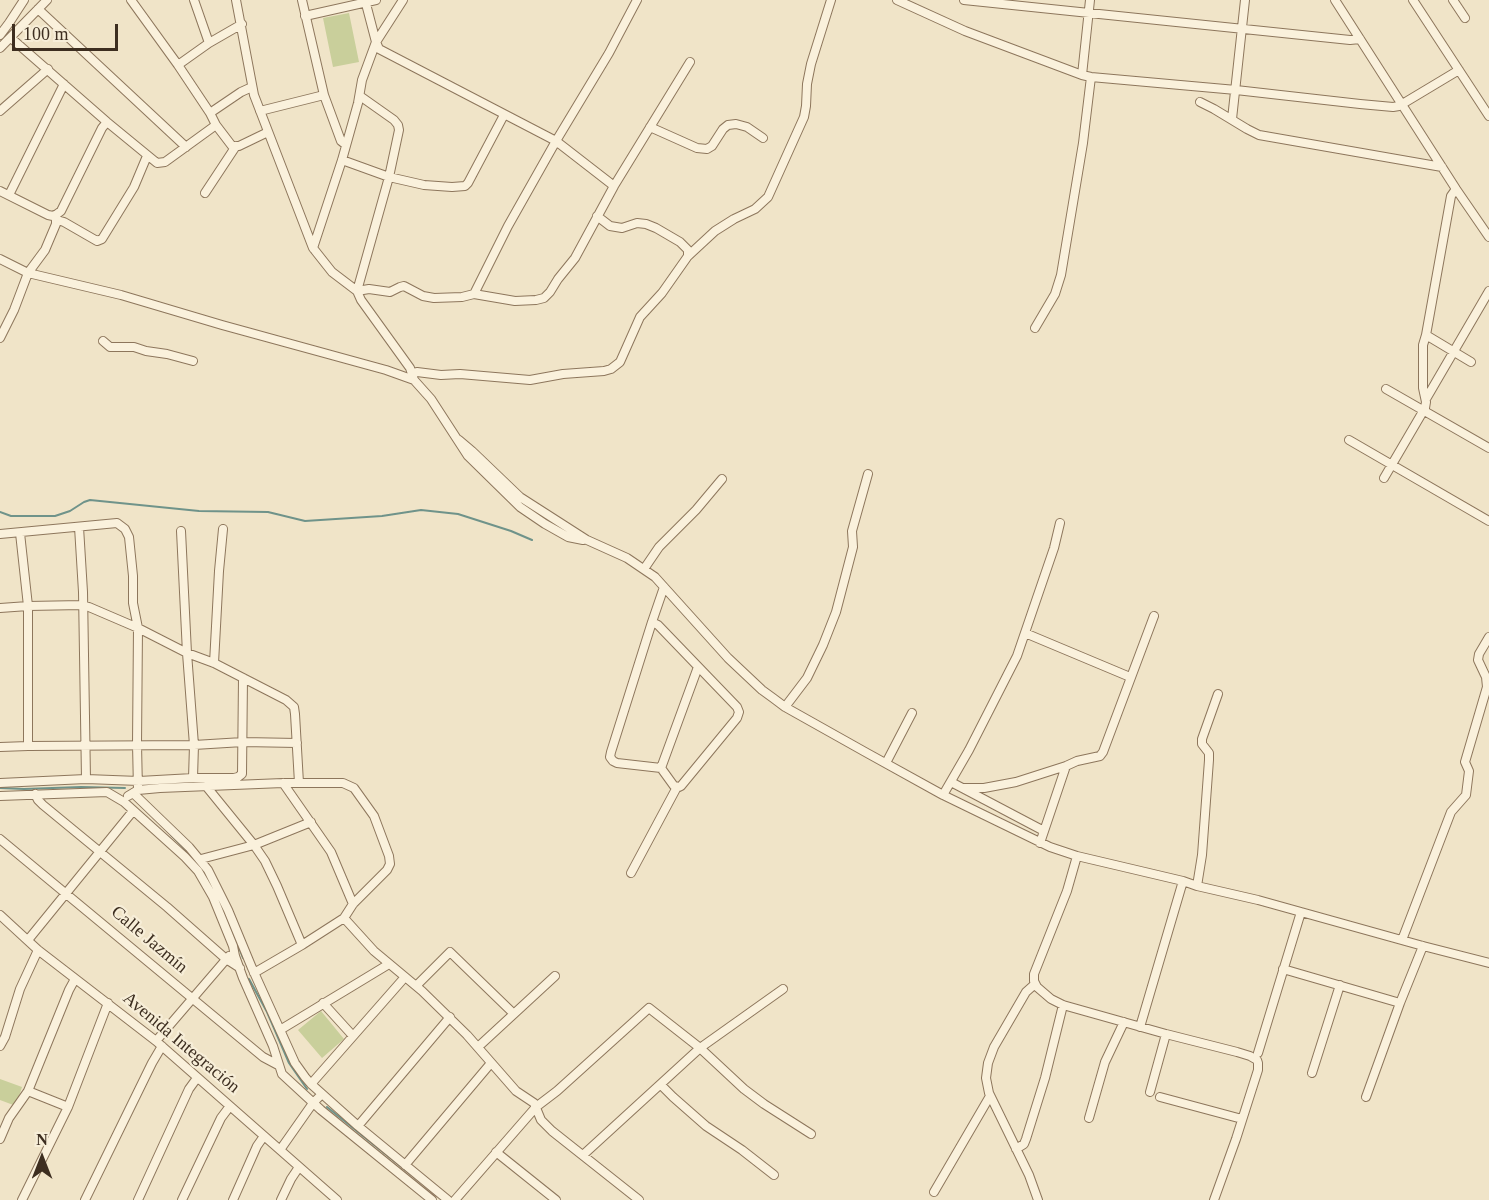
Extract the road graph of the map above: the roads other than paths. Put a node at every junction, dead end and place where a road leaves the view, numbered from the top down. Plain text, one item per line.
1 (24, 0) edge
2 (47, 0) edge
3 (130, 0) edge
4 (194, 0) edge
5 (236, 0) edge
6 (302, 0) edge
7 (376, 0) edge
8 (403, 0) edge
9 (638, 0) edge
10 (831, 0) edge
11 (897, 0) edge
12 (964, 0) edge
13 (1090, 0) edge
14 (1245, 0) edge
15 (1335, 0) edge
16 (1413, 0) edge
17 (1453, 0) edge
18 (366, 2) edge
19 (38, 9) junction
20 (1089, 12) junction
21 (305, 15) junction
22 (1465, 18) dead end
23 (242, 24) junction
24 (1242, 29) junction
25 (0, 35) edge
26 (11, 38) junction
27 (1360, 39) junction
28 (375, 42) junction
29 (209, 43) junction
30 (0, 48) edge
31 (690, 63) dead end
32 (178, 65) junction
33 (48, 69) junction
34 (1459, 70) junction
35 (1086, 76) junction
36 (64, 84) junction
37 (252, 87) junction
38 (1236, 90) junction
39 (324, 95) junction
40 (360, 96) junction
41 (1200, 102) dead end
42 (1402, 104) junction
43 (0, 111) edge
44 (260, 111) junction
45 (210, 113) junction
46 (504, 115) junction
47 (1489, 116) edge
48 (1232, 119) junction
49 (107, 122) junction
50 (216, 125) junction
51 (650, 127) junction
52 (268, 132) junction
53 (763, 138) dead end
54 (556, 141) junction
55 (346, 145) junction
56 (236, 146) junction
57 (186, 147) junction
58 (147, 156) junction
59 (342, 160) junction
60 (1442, 167) junction
61 (389, 177) junction
62 (614, 186) junction
63 (1456, 189) junction
64 (0, 191) edge
65 (205, 192) dead end
66 (9, 195) junction
67 (597, 216) junction
68 (56, 218) junction
69 (1489, 237) edge
70 (313, 248) junction
71 (688, 256) junction
72 (0, 259) edge
73 (28, 273) junction
74 (357, 291) junction
75 (1489, 291) edge
76 (474, 294) junction
77 (4, 322) edge
78 (1035, 328) dead end
79 (1426, 334) junction
80 (0, 338) edge
81 (103, 341) dead end
82 (1454, 351) junction
83 (193, 361) dead end
84 (1471, 362) dead end
85 (413, 377) junction
86 (1386, 388) dead end
87 (1426, 399) junction
88 (1424, 411) junction
89 (1349, 440) dead end
90 (1489, 448) edge
91 (1392, 465) junction
92 (867, 474) dead end
93 (1384, 478) dead end
94 (722, 479) dead end
95 (1489, 521) edge
96 (1060, 523) dead end
97 (79, 527) junction
98 (224, 530) dead end
99 (181, 531) dead end
100 (20, 532) junction
101 (0, 534) edge
102 (644, 569) junction
103 (664, 587) junction
104 (82, 605) junction
105 (28, 606) junction
106 (0, 608) edge
107 (1154, 616) dead end
108 (652, 622) junction
109 (138, 628) junction
110 (1025, 633) junction
111 (1489, 637) edge
112 (187, 652) junction
113 (214, 663) junction
114 (698, 667) junction
115 (1130, 677) junction
116 (243, 678) junction
117 (1218, 694) dead end
118 (785, 707) junction
119 (912, 713) dead end
120 (243, 742) junction
121 (297, 743) junction
122 (137, 744) junction
123 (194, 745) junction
124 (28, 746) junction
125 (85, 746) junction
126 (0, 747) edge
127 (886, 764) junction
128 (1066, 766) junction
129 (661, 768) junction
130 (193, 778) junction
131 (86, 779) junction
132 (951, 782) junction
133 (0, 783) edge
134 (283, 783) junction
135 (299, 783) junction
136 (206, 786) junction
137 (677, 787) junction
138 (137, 788) junction
139 (963, 788) junction
140 (35, 794) junction
141 (943, 795) junction
142 (0, 796) edge
143 (121, 800) junction
144 (133, 811) junction
145 (311, 822) junction
146 (1044, 831) junction
147 (0, 839) edge
148 (1040, 843) junction
149 (254, 845) junction
150 (100, 853) junction
151 (1077, 856) junction
152 (201, 859) junction
153 (631, 873) dead end
154 (1183, 881) junction
155 (1197, 886) junction
156 (67, 893) junction
157 (353, 904) junction
158 (1300, 912) junction
159 (0, 915) edge
160 (344, 918) junction
161 (28, 940) junction
162 (1402, 940) junction
163 (302, 945) junction
164 (1423, 946) junction
165 (38, 950) junction
166 (234, 951) junction
167 (226, 959) junction
168 (1489, 963) edge
169 (388, 964) junction
170 (240, 968) junction
171 (1283, 969) junction
172 (253, 971) junction
173 (555, 976) dead end
174 (405, 977) junction
175 (75, 979) junction
176 (1035, 984) junction
177 (1340, 985) junction
178 (416, 986) junction
179 (783, 989) dead end
180 (193, 998) junction
181 (108, 1003) junction
182 (323, 1003) junction
183 (1400, 1003) junction
184 (1063, 1005) junction
185 (514, 1014) junction
186 (450, 1017) junction
187 (1124, 1022) junction
188 (1140, 1027) junction
189 (280, 1030) junction
190 (1166, 1034) junction
191 (353, 1036) junction
192 (159, 1043) junction
193 (0, 1046) edge
194 (478, 1047) junction
195 (700, 1048) junction
196 (1258, 1053) dead end
197 (491, 1063) junction
198 (278, 1065) junction
199 (1312, 1073) dead end
200 (197, 1078) junction
201 (311, 1084) junction
202 (661, 1084) junction
203 (28, 1091) junction
204 (1150, 1092) dead end
205 (322, 1094) junction
206 (990, 1096) junction
207 (1160, 1097) dead end
208 (1366, 1097) dead end
209 (313, 1103) junction
210 (230, 1106) junction
211 (68, 1107) junction
212 (536, 1107) junction
213 (4, 1117) edge
214 (1089, 1118) dead end
215 (1242, 1119) junction
216 (358, 1126) junction
217 (811, 1134) dead end
218 (264, 1136) junction
219 (0, 1139) edge
220 (1016, 1149) junction
221 (280, 1150) junction
222 (496, 1152) junction
223 (583, 1155) junction
224 (405, 1165) junction
225 (299, 1167) junction
226 (774, 1175) dead end
227 (934, 1192) dead end
228 (335, 1199) edge
229 (22, 1200) edge
230 (85, 1200) edge
231 (138, 1200) edge
232 (182, 1200) edge
233 (232, 1200) edge
234 (281, 1200) edge
235 (432, 1200) edge
236 (448, 1200) edge
237 (455, 1200) edge
238 (556, 1200) edge
239 (639, 1200) edge
240 (1038, 1200) edge
241 (1214, 1200) edge

1 - 25 street
2 - 19 street
3 - 32 street
4 - 29 street
5 - 23 street
6 - 21 street
7 - 18 street
8 - 28 street
9 - 54 street
10 - 71 street
11 - 35 street
12 - 20 street
13 - 20 street
14 - 24 street
15 - 27 street
16 - 34 street
17 - 22 street
18 - 21 street
18 - 28 street
19 - 26 street
19 - 57 street
20 - 24 street
20 - 35 street
21 - 39 street
23 - 29 street
23 - 37 street
24 - 27 street
24 - 38 street
26 - 30 street
26 - 33 street
27 - 42 street
28 - 40 street
28 - 46 street
29 - 32 street
31 - 51 street
32 - 45 street
33 - 36 street
33 - 43 street
34 - 42 street
34 - 47 street
35 - 38 street
35 - 78 street
36 - 49 street
36 - 66 street
37 - 44 street
37 - 45 street
38 - 42 street
38 - 48 street
39 - 44 street
39 - 55 street
40 - 55 street
40 - 61 street
41 - 48 street
42 - 60 street
44 - 52 street
45 - 50 street
46 - 54 street
46 - 61 street
48 - 60 street
49 - 58 street
49 - 68 street
50 - 56 street
50 - 57 street
51 - 53 street
51 - 62 street
52 - 56 street
52 - 70 street
54 - 62 street
54 - 76 street
55 - 59 street
56 - 65 street
57 - 58 street
58 - 68 street
59 - 61 street
59 - 70 street
60 - 63 street
61 - 74 street
62 - 67 street
63 - 69 street
63 - 79 street
64 - 66 street
66 - 68 street
67 - 71 street
67 - 76 street
68 - 73 street
70 - 74 street
71 - 85 street
72 - 73 street
73 - 77 street
73 - 85 street
74 - 76 street
74 - 85 street
75 - 82 street
77 - 80 street
79 - 82 street
79 - 87 street
81 - 83 street
82 - 84 street
82 - 87 street
85 - 102 street
86 - 88 street
87 - 88 street
88 - 90 street
88 - 91 street
89 - 91 street
91 - 93 street
91 - 95 street
92 - 118 street
94 - 102 street
96 - 110 street
97 - 100 street
97 - 104 street
97 - 109 street
98 - 113 street
99 - 112 street
100 - 101 street
100 - 105 street
102 - 103 street
103 - 108 street
103 - 118 street
104 - 105 street
104 - 109 street
104 - 125 street
105 - 106 street
105 - 124 street
107 - 115 street
108 - 114 street
108 - 129 street
109 - 112 street
109 - 122 street
110 - 115 street
110 - 132 street
111 - 162 street
112 - 113 street
112 - 123 street
113 - 116 street
114 - 129 street
114 - 137 street
115 - 128 street
116 - 120 street
116 - 121 street
117 - 155 street
118 - 127 street
119 - 127 street
120 - 121 street
120 - 123 street
120 - 130 street
121 - 135 street
122 - 123 street
122 - 125 street
122 - 138 street
123 - 130 street
124 - 125 street
124 - 126 street
125 - 131 street
127 - 141 street
128 - 139 street
128 - 146 street
129 - 137 street
130 - 138 street
131 - 133 street
131 - 138 street
132 - 139 street
132 - 141 street
134 - 135 street
134 - 136 street
134 - 145 street
135 - 157 street
136 - 138 street
136 - 149 street
137 - 153 street
138 - 143 street
138 - 152 street
139 - 146 street
140 - 142 street
140 - 143 street
140 - 150 street
141 - 148 street
143 - 144 street
144 - 150 street
144 - 166 street
145 - 149 street
145 - 157 street
146 - 148 street
147 - 156 street, Calle Jazmín
148 - 151 street
149 - 152 street
149 - 163 street
150 - 156 street
150 - 167 street
151 - 154 street
151 - 176 street
152 - 172 street
154 - 155 street
154 - 188 street
155 - 158 street
156 - 161 street
156 - 180 street, Calle Jazmín
157 - 160 street
158 - 162 street
158 - 171 street
159 - 161 street, Avenida Integración
160 - 163 street
160 - 169 street
161 - 165 street, Avenida Integración
162 - 164 street
163 - 172 street
164 - 168 street
164 - 183 street
165 - 175 street, Avenida Integración
165 - 193 street
166 - 167 street
166 - 170 street
167 - 170 street
167 - 180 street
169 - 174 street
169 - 182 street
170 - 172 street
170 - 198 street
171 - 177 street
171 - 196 street
172 - 189 street
173 - 185 street
174 - 178 street
174 - 191 street
175 - 181 street, Avenida Integración
175 - 203 street
176 - 184 street
176 - 206 street
177 - 183 street
177 - 199 street
178 - 185 street
178 - 186 street
179 - 195 street
180 - 192 street
180 - 198 street, Calle Jazmín
181 - 192 street, Avenida Integración
181 - 211 street
182 - 189 street
182 - 191 street
183 - 208 street
184 - 187 street
184 - 220 street
185 - 194 street
186 - 194 street
186 - 216 street
187 - 188 street
187 - 214 street
188 - 190 street
189 - 201 street
190 - 204 street
190 - 215 street
191 - 201 street
192 - 200 street, Avenida Integración
192 - 230 street
194 - 197 street
195 - 202 street
195 - 212 street
195 - 217 street
197 - 212 street
197 - 224 street
198 - 209 street
200 - 210 street, Avenida Integración
200 - 231 street
201 - 205 street
202 - 223 street
202 - 226 street
203 - 211 street
203 - 213 street
205 - 209 street
205 - 216 street
206 - 220 street
206 - 227 street
207 - 215 street
209 - 221 street
209 - 235 street
210 - 218 street, Avenida Integración
210 - 232 street
211 - 229 street
212 - 222 street
212 - 223 street
213 - 219 street
215 - 241 street
216 - 224 street
218 - 221 street, Avenida Integración
218 - 233 street
220 - 240 street
221 - 225 street, Avenida Integración
222 - 237 street
222 - 238 street
223 - 239 street
224 - 236 street
225 - 228 street, Avenida Integración
225 - 234 street

